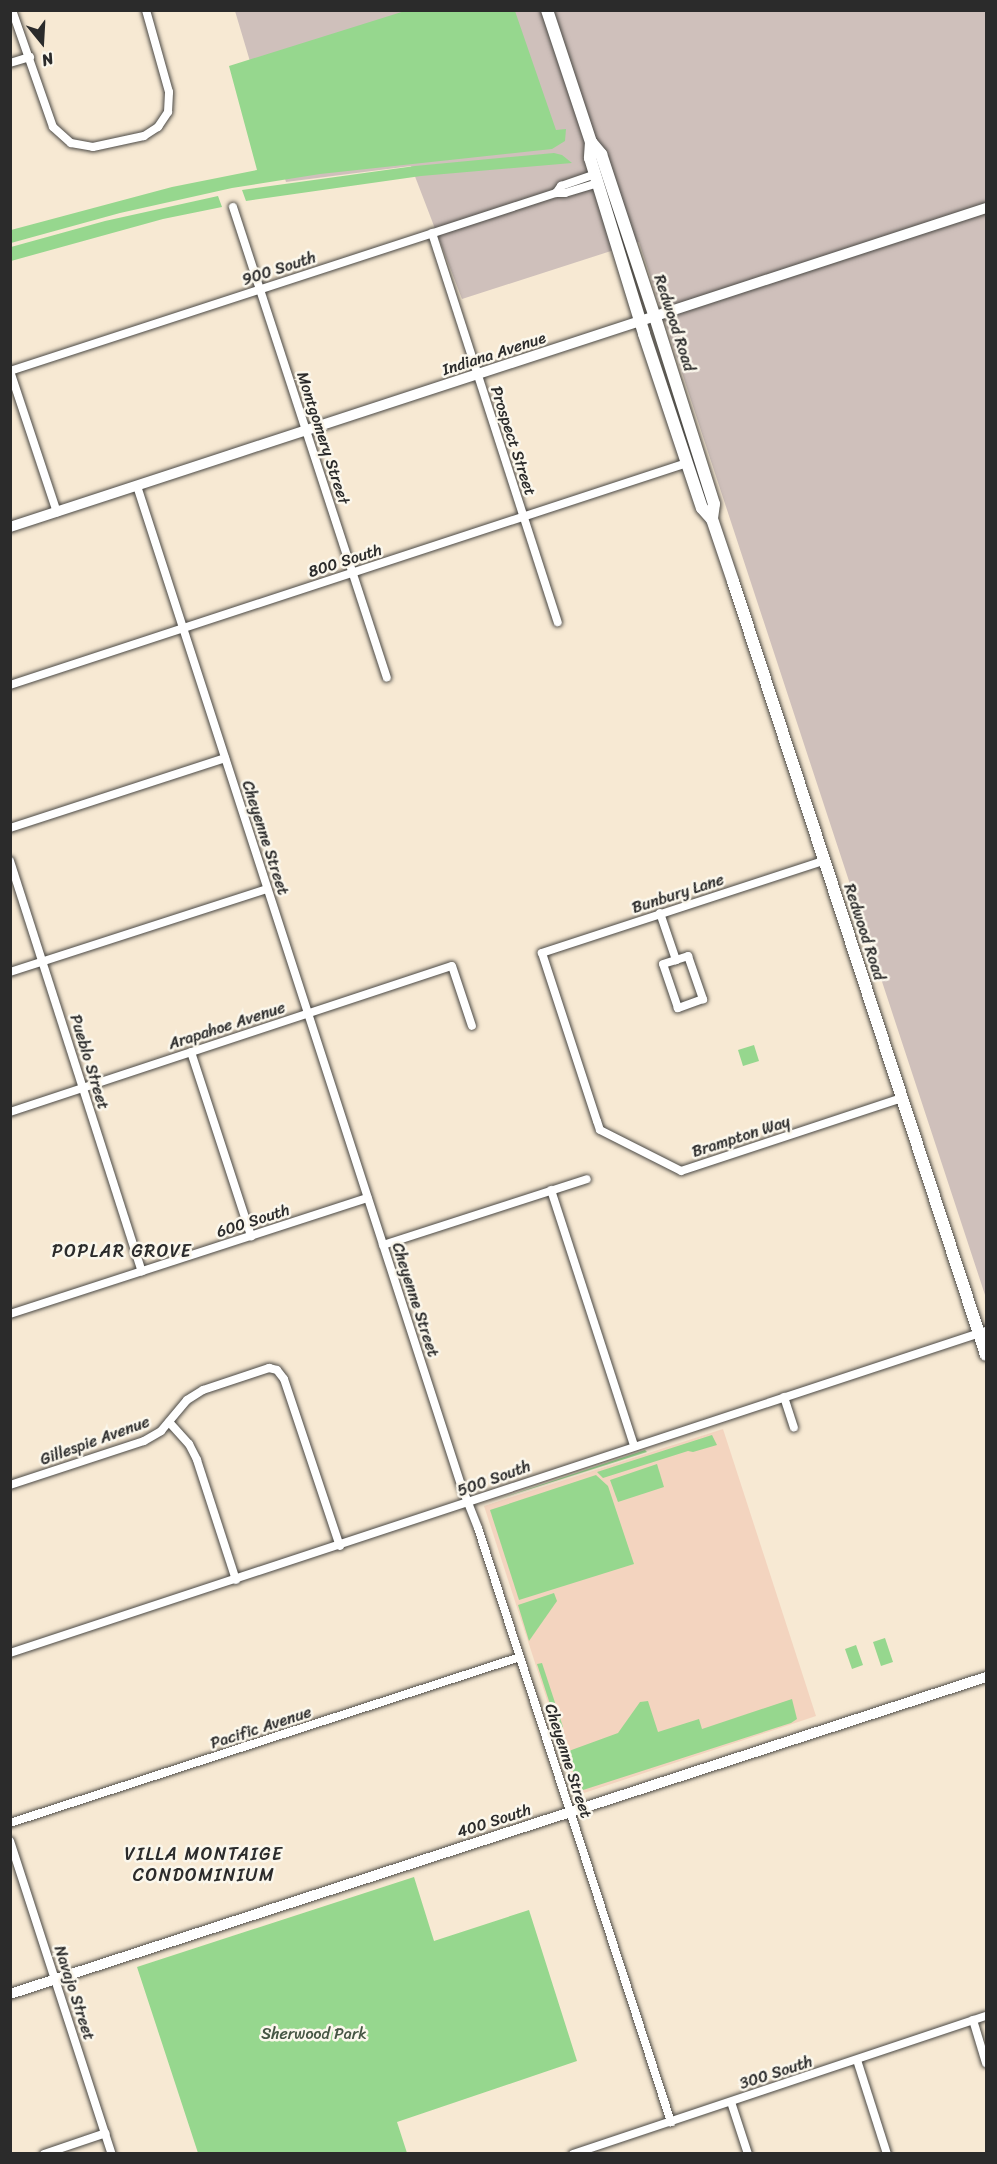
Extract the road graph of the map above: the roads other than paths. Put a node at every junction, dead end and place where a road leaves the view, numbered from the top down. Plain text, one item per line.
1 (12, 10) edge
2 (146, 10) edge
3 (547, 10) edge
4 (30, 57) junction
5 (10, 63) edge
6 (591, 142) junction
7 (596, 179) junction
8 (233, 207) dead end
9 (987, 208) edge
10 (432, 234) junction
11 (260, 290) junction
12 (655, 317) junction
13 (640, 321) junction
14 (11, 371) edge
15 (478, 375) junction
16 (306, 431) junction
17 (687, 463) junction
18 (136, 486) junction
19 (57, 512) junction
20 (524, 517) junction
21 (712, 519) junction
22 (10, 528) edge
23 (353, 573) junction
24 (558, 622) dead end
25 (183, 629) junction
26 (387, 677) dead end
27 (10, 685) edge
28 (225, 758) junction
29 (10, 828) edge
30 (10, 861) edge
31 (823, 861) junction
32 (267, 889) junction
33 (660, 913) junction
34 (542, 953) joint
35 (676, 960) junction
36 (44, 962) junction
37 (10, 972) edge
38 (308, 1014) junction
39 (472, 1026) dead end
40 (192, 1052) junction
41 (84, 1088) junction
42 (902, 1098) junction
43 (10, 1112) edge
44 (587, 1179) dead end
45 (550, 1190) junction
46 (368, 1198) junction
47 (251, 1236) junction
48 (383, 1245) junction
49 (142, 1271) junction
50 (10, 1314) edge
51 (983, 1332) edge
52 (987, 1355) edge
53 (784, 1397) junction
54 (169, 1422) junction
55 (794, 1428) dead end
56 (634, 1446) junction
57 (10, 1485) edge
58 (468, 1501) junction
59 (340, 1546) junction
60 (236, 1580) junction
61 (10, 1653) edge
62 (520, 1657) junction
63 (987, 1677) edge
64 (571, 1812) junction
65 (10, 1823) edge
66 (10, 1841) edge
67 (55, 1980) junction
68 (10, 1994) edge
69 (987, 2016) edge
70 (973, 2020) junction
71 (857, 2060) junction
72 (987, 2063) edge
73 (731, 2102) junction
74 (671, 2122) junction
75 (106, 2133) junction
76 (599, 2150) edge
77 (44, 2154) edge
78 (112, 2154) edge
79 (573, 2154) edge
80 (748, 2154) edge
81 (887, 2154) edge

1 - 4 street
2 - 4 street
3 - 6 main road, Redwood Road
4 - 5 street
6 - 7 main road, Redwood Road
6 - 12 main road, Redwood Road
7 - 10 street, 900 South
7 - 13 main road, Redwood Road
8 - 11 street, Montgomery Street
9 - 12 street, Indiana Avenue
10 - 11 street, 900 South
10 - 15 street, Prospect Street
11 - 14 street, 900 South
11 - 16 street, Montgomery Street
12 - 13 street, Indiana Avenue
12 - 21 main road, Redwood Road
13 - 15 street, Indiana Avenue
13 - 17 main road, Redwood Road
14 - 19 street
15 - 16 street, Indiana Avenue
15 - 20 street, Prospect Street
16 - 18 street, Indiana Avenue
16 - 23 street, Montgomery Street
17 - 20 street, 800 South
17 - 21 main road, Redwood Road
18 - 19 street, Indiana Avenue
18 - 25 street, Cheyenne Street
19 - 22 street, Indiana Avenue
20 - 23 street, 800 South
20 - 24 street, Prospect Street
21 - 31 main road, Redwood Road
23 - 25 street, 800 South
23 - 26 street, Montgomery Street
25 - 27 street, 800 South
25 - 28 street, Cheyenne Street
28 - 29 street
28 - 32 street, Cheyenne Street
30 - 36 street, Pueblo Street
31 - 33 street, Bunbury Lane
31 - 42 main road, Redwood Road
32 - 36 street
32 - 38 street, Cheyenne Street
33 - 34 street, Bunbury Lane
33 - 35 street
34 - 42 street, Brampton Way
35 - 35 street
36 - 37 street
36 - 41 street, Pueblo Street
38 - 39 street, Arapahoe Avenue
38 - 40 street, Arapahoe Avenue
38 - 46 street, Cheyenne Street
40 - 41 street, Arapahoe Avenue
40 - 47 street
41 - 43 street, Arapahoe Avenue
41 - 49 street, Pueblo Street
42 - 51 main road, Redwood Road
44 - 45 street
45 - 48 street
45 - 56 street
46 - 47 street, 600 South
46 - 48 street, Cheyenne Street
47 - 49 street, 600 South
48 - 58 street, Cheyenne Street
49 - 50 street, 600 South
51 - 52 main road, Redwood Road
51 - 53 street, 500 South
53 - 55 street
53 - 56 street, 500 South
54 - 57 street, Gillespie Avenue
54 - 59 street, Gillespie Avenue
54 - 60 street
56 - 58 street, 500 South
58 - 59 street, 500 South
58 - 62 street, Cheyenne Street
59 - 60 street, 500 South
60 - 61 street, 500 South
62 - 64 street, Cheyenne Street
62 - 65 street, Pacific Avenue
63 - 64 street, 400 South
64 - 67 street, 400 South
64 - 74 street, Cheyenne Street
66 - 67 street, Navajo Street
67 - 68 street, 400 South
67 - 75 street, Navajo Street
69 - 70 street, 300 South
70 - 71 street, 300 South
70 - 72 street
71 - 73 street, 300 South
71 - 81 street
73 - 74 street, 300 South
73 - 80 street
74 - 76 street, 300 South
75 - 77 street
75 - 78 street, Navajo Street
76 - 79 street, 300 South

